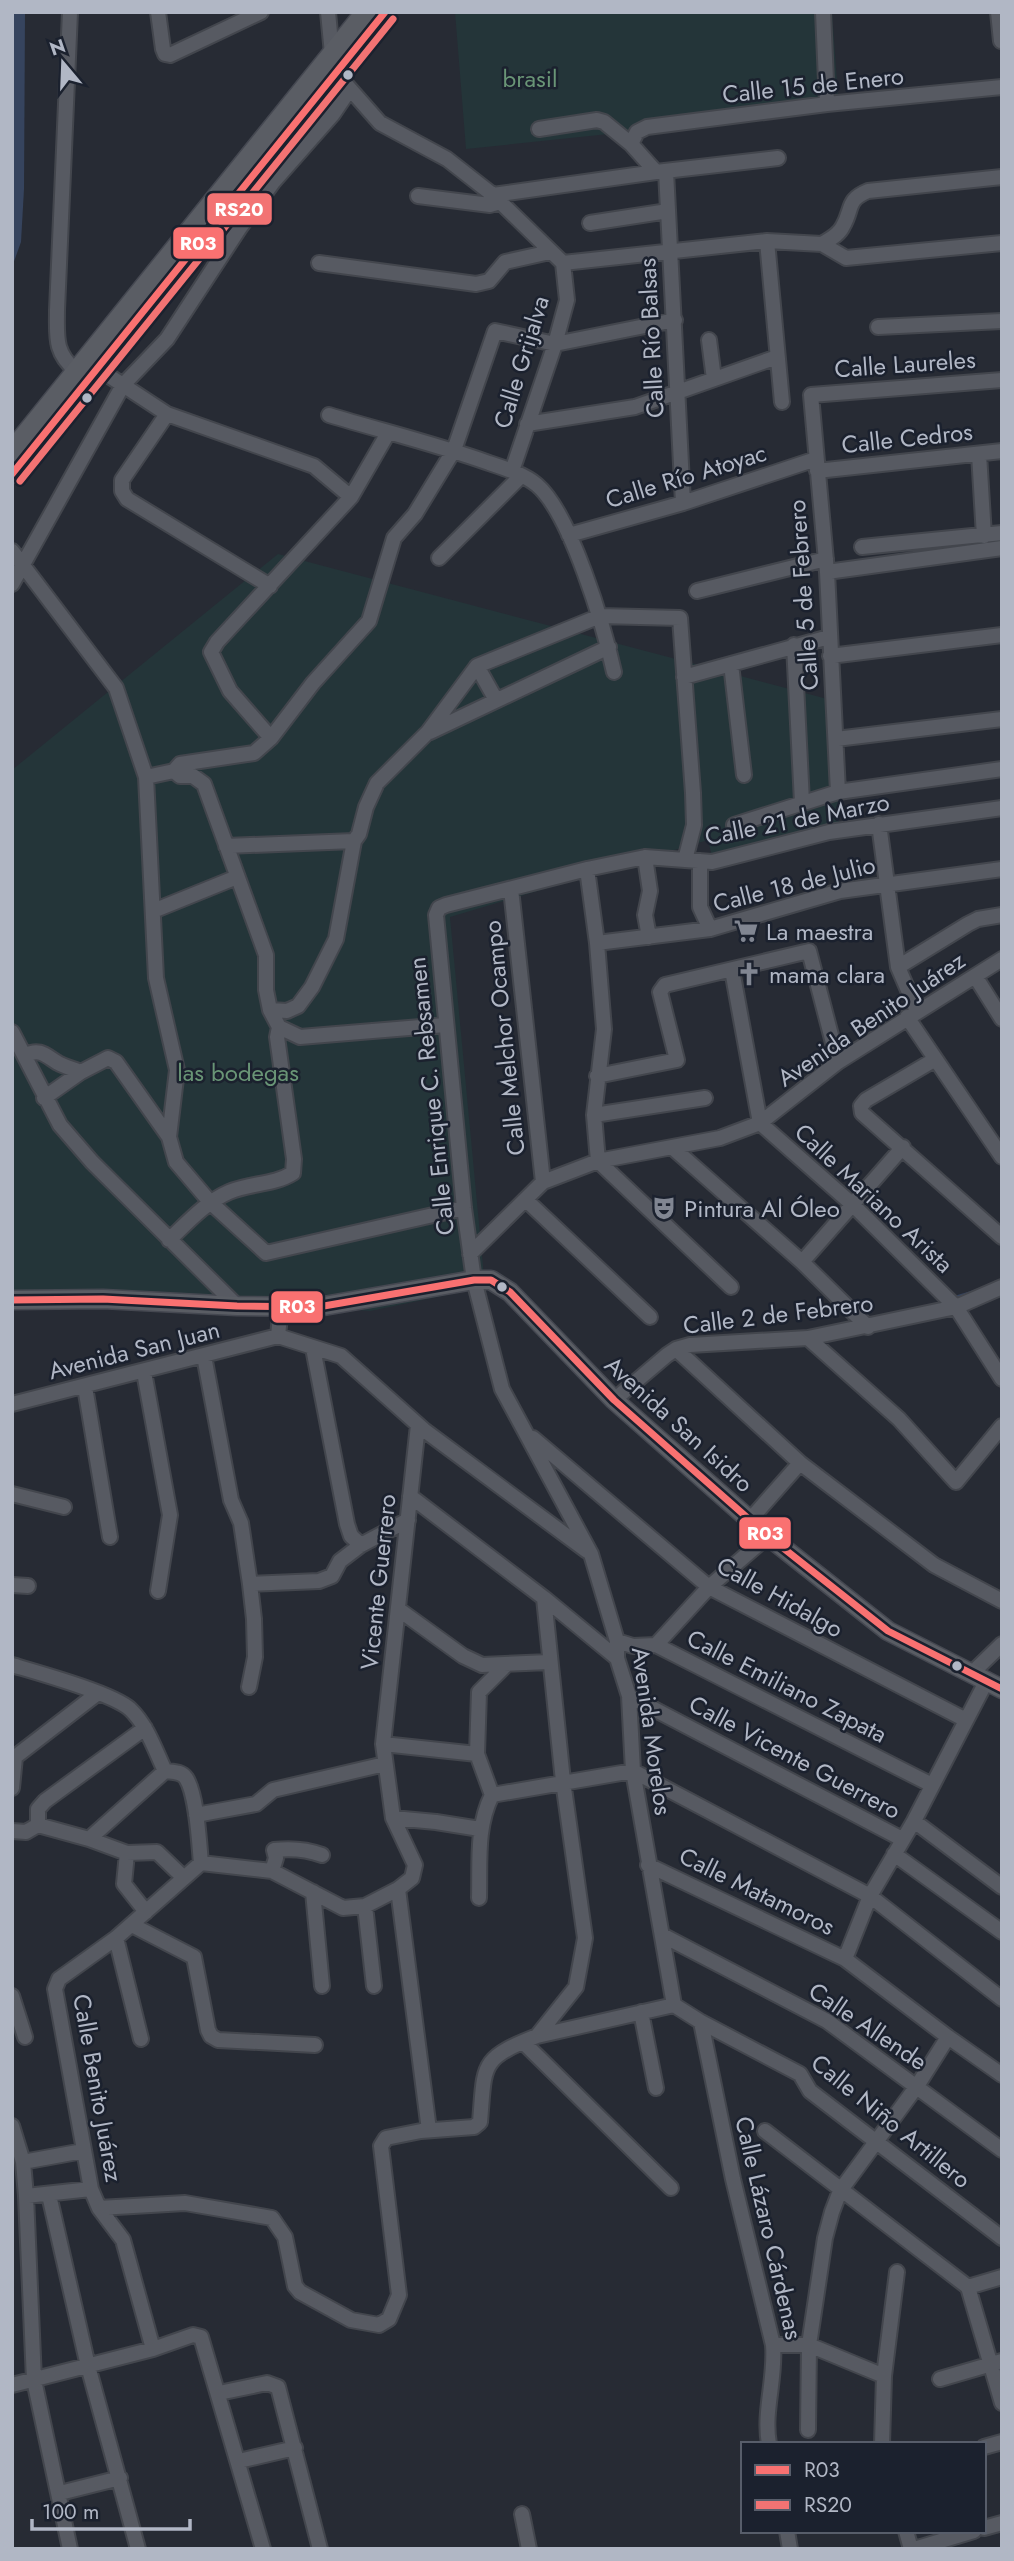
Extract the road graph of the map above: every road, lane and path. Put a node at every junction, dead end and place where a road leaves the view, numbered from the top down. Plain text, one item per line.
1 (70, 12) edge
2 (159, 12) edge
3 (261, 12) edge
4 (328, 12) edge
5 (365, 12) edge
6 (385, 12) edge
7 (823, 12) edge
8 (999, 12) edge
9 (1001, 41) edge
10 (332, 54) junction
11 (336, 73) junction
12 (1002, 87) edge
13 (350, 89) junction
14 (827, 104) junction
15 (539, 129) dead end
16 (632, 141) junction
17 (778, 158) dead end
18 (260, 167) junction
19 (661, 172) junction
20 (1002, 177) edge
21 (274, 181) junction
22 (418, 195) dead end
23 (496, 199) junction
24 (668, 211) junction
25 (218, 218) junction
26 (590, 223) dead end
27 (243, 224) junction
28 (767, 241) junction
29 (1002, 243) edge
30 (822, 244) junction
31 (670, 251) junction
32 (550, 252) junction
33 (319, 263) dead end
34 (563, 263) junction
35 (675, 320) junction
36 (1002, 321) edge
37 (878, 327) dead end
38 (709, 340) dead end
39 (555, 344) junction
40 (777, 357) junction
41 (97, 368) junction
42 (76, 370) junction
43 (714, 379) junction
44 (1002, 380) edge
45 (123, 385) junction
46 (676, 391) junction
47 (811, 394) joint
48 (782, 402) dead end
49 (167, 414) junction
50 (329, 415) dead end
51 (527, 424) junction
52 (388, 433) junction
53 (12, 450) edge
54 (454, 450) junction
55 (1002, 451) edge
56 (979, 454) junction
57 (817, 465) junction
58 (516, 473) junction
59 (12, 474) edge
60 (351, 497) junction
61 (683, 503) junction
62 (1002, 533) edge
63 (569, 536) junction
64 (984, 536) junction
65 (862, 547) dead end
66 (1002, 548) edge
67 (12, 551) edge
68 (439, 558) dead end
69 (24, 565) junction
70 (826, 566) junction
71 (12, 584) edge
72 (270, 586) junction
73 (697, 591) dead end
74 (600, 616) junction
75 (1002, 635) edge
76 (829, 637) junction
77 (794, 645) junction
78 (609, 647) junction
79 (830, 656) junction
80 (731, 664) junction
81 (477, 666) junction
82 (614, 671) dead end
83 (684, 677) junction
84 (496, 700) junction
85 (1002, 719) edge
86 (428, 732) junction
87 (271, 738) junction
88 (836, 739) junction
89 (1002, 769) edge
90 (174, 771) junction
91 (744, 775) dead end
92 (146, 777) junction
93 (838, 792) junction
94 (802, 802) junction
95 (1002, 808) edge
96 (879, 824) junction
97 (734, 825) dead end
98 (354, 841) junction
99 (226, 846) junction
100 (645, 857) junction
101 (685, 860) junction
102 (701, 861) junction
103 (587, 869) junction
104 (1002, 869) edge
105 (237, 877) junction
106 (887, 883) junction
107 (510, 889) junction
108 (439, 908) joint
109 (153, 911) junction
110 (1002, 915) edge
111 (710, 929) junction
112 (649, 937) junction
113 (597, 943) junction
114 (1002, 959) edge
115 (898, 967) junction
116 (732, 970) junction
117 (975, 976) junction
118 (270, 1010) junction
119 (912, 1014) junction
120 (1002, 1019) edge
121 (445, 1025) junction
122 (279, 1027) junction
123 (12, 1032) edge
124 (25, 1055) junction
125 (934, 1060) junction
126 (838, 1062) junction
127 (82, 1072) junction
128 (597, 1076) junction
129 (44, 1098) junction
130 (705, 1098) dead end
131 (594, 1115) junction
132 (760, 1123) junction
133 (169, 1137) junction
134 (903, 1147) junction
135 (673, 1148) junction
136 (1002, 1157) edge
137 (598, 1161) junction
138 (543, 1182) junction
139 (526, 1200) junction
140 (210, 1202) junction
141 (853, 1205) junction
142 (464, 1208) junction
143 (1002, 1237) edge
144 (169, 1240) junction
145 (470, 1254) junction
146 (802, 1262) junction
147 (474, 1280) junction
148 (731, 1287) dead end
149 (1002, 1287) edge
150 (12, 1300) edge
151 (237, 1306) junction
152 (281, 1306) junction
153 (956, 1307) junction
154 (650, 1317) dead end
155 (868, 1327) junction
156 (278, 1336) junction
157 (808, 1338) junction
158 (313, 1348) junction
159 (676, 1349) junction
160 (204, 1356) junction
161 (144, 1372) junction
162 (1002, 1379) edge
163 (85, 1387) junction
164 (614, 1400) junction
165 (12, 1404) edge
166 (418, 1425) junction
167 (1002, 1426) edge
168 (526, 1432) junction
169 (800, 1464) junction
170 (12, 1494) edge
171 (410, 1496) junction
172 (64, 1507) dead end
173 (408, 1520) junction
174 (750, 1521) junction
175 (768, 1536) junction
176 (110, 1537) dead end
177 (360, 1545) junction
178 (591, 1554) junction
179 (250, 1584) junction
180 (12, 1585) edge
181 (28, 1586) dead end
182 (709, 1587) junction
183 (158, 1591) dead end
184 (544, 1598) junction
185 (1002, 1601) edge
186 (398, 1609) junction
187 (617, 1641) junction
188 (1002, 1644) edge
189 (656, 1645) junction
190 (617, 1658) junction
191 (549, 1662) junction
192 (12, 1665) edge
193 (506, 1665) junction
194 (987, 1681) edge
195 (248, 1687) dead end
196 (98, 1693) junction
197 (629, 1696) junction
198 (965, 1720) junction
199 (145, 1728) junction
200 (383, 1744) junction
201 (477, 1754) junction
202 (385, 1764) junction
203 (165, 1771) junction
204 (633, 1771) junction
205 (563, 1781) junction
206 (932, 1785) junction
207 (12, 1788) edge
208 (492, 1795) junction
209 (196, 1815) junction
210 (393, 1818) junction
211 (914, 1821) junction
212 (37, 1825) junction
213 (480, 1829) junction
214 (12, 1831) edge
215 (89, 1839) junction
216 (902, 1839) junction
217 (127, 1853) junction
218 (894, 1854) junction
219 (323, 1855) dead end
220 (201, 1863) junction
221 (648, 1865) junction
222 (1002, 1867) edge
223 (272, 1871) junction
224 (183, 1877) junction
225 (997, 1884) edge
226 (398, 1889) junction
227 (313, 1892) junction
228 (870, 1896) junction
229 (479, 1898) dead end
230 (365, 1906) junction
231 (146, 1912) junction
232 (132, 1925) junction
233 (1002, 1932) edge
234 (662, 1935) junction
235 (116, 1938) junction
236 (845, 1959) junction
237 (322, 1986) dead end
238 (374, 1986) dead end
239 (12, 1996) edge
240 (1002, 1999) edge
241 (674, 2005) junction
242 (641, 2012) junction
243 (701, 2022) junction
244 (537, 2036) junction
245 (948, 2037) junction
246 (24, 2038) dead end
247 (141, 2039) dead end
248 (523, 2042) junction
249 (316, 2045) dead end
250 (1002, 2075) edge
251 (917, 2085) junction
252 (656, 2088) dead end
253 (12, 2126) edge
254 (429, 2130) junction
255 (765, 2132) dead end
256 (875, 2143) junction
257 (1002, 2150) edge
258 (83, 2151) junction
259 (23, 2162) junction
260 (671, 2188) dead end
261 (91, 2189) junction
262 (840, 2191) junction
263 (49, 2195) junction
264 (26, 2196) junction
265 (99, 2208) junction
266 (1002, 2238) edge
267 (897, 2272) dead end
268 (1002, 2277) edge
269 (968, 2287) junction
270 (773, 2345) junction
271 (809, 2345) junction
272 (153, 2349) junction
273 (997, 2362) edge
274 (88, 2366) junction
275 (884, 2376) junction
276 (940, 2379) dead end
277 (34, 2380) junction
278 (12, 2385) edge
279 (219, 2393) junction
280 (1002, 2403) edge
281 (808, 2430) dead end
282 (769, 2442) edge
283 (882, 2442) edge
284 (295, 2448) junction
285 (239, 2461) junction
286 (120, 2478) junction
287 (60, 2493) junction
288 (522, 2514) dead end
289 (967, 2533) edge
290 (70, 2549) edge
291 (138, 2549) edge
292 (263, 2549) edge
293 (320, 2549) edge
294 (529, 2549) edge
295 (913, 2549) edge

1 - 42 street
2 - 3 street
4 - 10 street
5 - 10 main road
6 - 11 main road
7 - 14 street
8 - 9 street
10 - 42 main road
11 - 13 street
11 - 18 main road
12 - 14 street, Calle 15 de Enero
13 - 21 street
13 - 23 street
14 - 16 street, Calle 15 de Enero
15 - 16 street
16 - 19 street
17 - 19 street
18 - 21 street
18 - 25 main road
19 - 23 street
19 - 24 street, Calle Río Balsas
20 - 30 street
21 - 27 street
22 - 23 street
23 - 32 street
24 - 26 street
24 - 31 street, Calle Río Balsas
25 - 27 street
25 - 41 main road
27 - 45 street
28 - 30 street
28 - 31 street
28 - 40 street
29 - 30 street
31 - 34 street
31 - 35 street, Calle Río Balsas
32 - 33 street
32 - 34 street
34 - 39 street, Calle Grijalva
35 - 39 street
35 - 46 street, Calle Río Balsas
36 - 37 street
38 - 43 street
39 - 51 street, Calle Grijalva
39 - 54 street
40 - 43 street
40 - 48 street
41 - 42 street
41 - 45 street
41 - 59 main road
42 - 53 main road
43 - 46 street
44 - 47 street, Calle Laureles
45 - 49 street
45 - 69 street
46 - 51 street
46 - 61 street, Calle Río Balsas
47 - 57 street, Calle 5 de Febrero
49 - 60 street
49 - 72 street
50 - 52 street
51 - 58 street, Calle Grijalva
52 - 54 street
52 - 60 street
54 - 58 street
54 - 87 street
55 - 56 street, Calle Cedros
56 - 57 street, Calle Cedros
56 - 64 street
57 - 61 street, Calle Río Atoyac
57 - 70 street, Calle 5 de Febrero
58 - 63 street
58 - 68 street
60 - 72 street
61 - 63 street, Calle Río Atoyac
62 - 64 street
63 - 74 street
64 - 65 street
66 - 70 street
67 - 69 street
69 - 71 street
69 - 92 street
70 - 73 street
70 - 76 street, Calle 5 de Febrero
72 - 87 street
74 - 78 street
74 - 81 street
74 - 83 street, Calle 21 de Marzo
75 - 79 street
76 - 77 street
76 - 79 street, Calle 5 de Febrero
77 - 80 street
77 - 94 street
78 - 82 street
78 - 84 street
79 - 88 street, Calle 5 de Febrero
80 - 83 street
80 - 91 street
81 - 84 street
81 - 86 street
83 - 101 street, Calle 21 de Marzo
84 - 86 street
85 - 88 street
86 - 98 street
87 - 90 street
88 - 93 street, Calle 5 de Febrero
89 - 93 street
90 - 92 street
90 - 99 street
92 - 109 street
93 - 94 street
94 - 97 street
95 - 96 street, Calle 21 de Marzo
96 - 102 street, Calle 21 de Marzo
96 - 106 street
98 - 99 street
98 - 118 street
99 - 105 street
100 - 101 street, Calle 21 de Marzo
100 - 103 street, Calle 21 de Marzo
100 - 112 street
101 - 102 street, Calle 21 de Marzo
102 - 111 street
103 - 107 street, Calle 21 de Marzo
103 - 113 street
104 - 106 street, Calle 18 de Julio
105 - 109 street
105 - 118 street
106 - 111 street, Calle 18 de Julio
106 - 115 street
107 - 108 street, Calle 21 de Marzo
107 - 138 street, Calle Melchor Ocampo
108 - 121 street, Calle Enrique C. Rebsamen
109 - 133 street
110 - 115 street
111 - 112 street, Calle 18 de Julio
112 - 113 street, Calle 18 de Julio
113 - 128 street
114 - 117 street, Avenida Benito Juárez
115 - 119 street
116 - 126 street
116 - 128 street
116 - 132 street
117 - 119 street, Avenida Benito Juárez
117 - 120 street
118 - 122 street
119 - 125 street
119 - 126 street, Avenida Benito Juárez
121 - 122 street
121 - 142 street, Calle Enrique C. Rebsamen
122 - 140 street
123 - 124 street
124 - 127 street
124 - 129 street
125 - 134 street
125 - 136 street
126 - 132 street, Avenida Benito Juárez
127 - 129 street
127 - 133 street
128 - 131 street
129 - 144 street
130 - 131 street
131 - 137 street
132 - 135 street, Avenida Benito Juárez
132 - 141 street, Calle Mariano Arista
133 - 140 street
134 - 141 street
134 - 143 street
135 - 137 street, Avenida Benito Juárez
135 - 146 street
137 - 138 street, Avenida Benito Juárez
137 - 148 street
138 - 139 street, Avenida Benito Juárez
139 - 145 street, Avenida Benito Juárez
139 - 154 street
140 - 142 street
140 - 144 street
141 - 146 street
141 - 153 street, Calle Mariano Arista
142 - 145 street, Calle Enrique C. Rebsamen
144 - 151 street
145 - 147 street, Calle Enrique C. Rebsamen
146 - 155 street
147 - 152 main road
147 - 164 main road, Avenida San Isidro
147 - 168 street, Avenida Morelos
149 - 153 street, Calle 2 de Febrero
150 - 151 main road
151 - 152 main road
152 - 156 street
153 - 155 street, Calle 2 de Febrero
153 - 162 street, Calle Mariano Arista
155 - 157 street, Calle 2 de Febrero
156 - 158 street
156 - 160 street, Avenida San Juan
157 - 159 street, Calle 2 de Febrero
157 - 167 street
158 - 166 street
158 - 177 street
159 - 164 street, Calle 2 de Febrero
159 - 169 street
160 - 161 street, Avenida San Juan
160 - 179 street
161 - 163 street, Avenida San Juan
161 - 183 street
163 - 165 street, Avenida San Juan
163 - 176 street
164 - 174 main road, Avenida San Isidro
166 - 171 street, Vicente Guerrero
166 - 178 street
168 - 178 street, Avenida Morelos
168 - 182 street, Calle Hidalgo
169 - 174 street
169 - 185 street
170 - 172 street
171 - 173 street, Vicente Guerrero
171 - 184 street
173 - 177 street
173 - 186 street, Vicente Guerrero
174 - 175 main road, Avenida San Isidro
175 - 182 street
175 - 194 main road, Avenida San Isidro
177 - 179 street
178 - 187 street, Avenida Morelos
179 - 195 street
180 - 181 street
182 - 189 street
182 - 198 street, Calle Hidalgo
184 - 190 street
184 - 191 street
186 - 193 street
186 - 200 street, Vicente Guerrero
187 - 189 street, Calle Emiliano Zapata
187 - 190 street, Avenida Morelos
188 - 194 street
189 - 206 street, Calle Emiliano Zapata
190 - 197 street, Avenida Morelos
191 - 193 street
191 - 205 street
192 - 196 street
193 - 201 street
194 - 198 street
196 - 199 street
196 - 207 street
197 - 204 street, Avenida Morelos
197 - 216 street, Calle Vicente Guerrero
198 - 206 street
199 - 203 street
199 - 212 street
200 - 201 street
200 - 202 street, Vicente Guerrero
201 - 208 street
202 - 209 street
202 - 210 street, Vicente Guerrero
203 - 209 street
203 - 215 street
204 - 205 street
204 - 221 street, Avenida Morelos
204 - 228 street
205 - 208 street
205 - 244 street
206 - 211 street
208 - 213 street
209 - 220 street
210 - 213 street
210 - 226 street, Vicente Guerrero
211 - 216 street
211 - 225 street
212 - 214 street
212 - 215 street
213 - 229 street
215 - 217 street
216 - 218 street
217 - 224 street
217 - 231 street
218 - 228 street
218 - 233 street
219 - 223 street
220 - 223 street
220 - 224 street, Calle Benito Juárez
221 - 234 street, Avenida Morelos
221 - 236 street, Calle Matamoros
222 - 225 street
223 - 227 street
224 - 231 street, Calle Benito Juárez
226 - 230 street
226 - 254 street
227 - 230 street
227 - 237 street
228 - 236 street
228 - 240 street
230 - 238 street
231 - 232 street, Calle Benito Juárez
232 - 235 street, Calle Benito Juárez
232 - 249 street
234 - 241 street, Avenida Morelos
234 - 251 street, Calle Allende
235 - 247 street
235 - 258 street, Calle Benito Juárez
236 - 245 street, Calle Matamoros
239 - 246 street
241 - 242 street
241 - 243 street, Calle Niño Artillero
242 - 244 street
242 - 252 street
243 - 256 street, Calle Niño Artillero
243 - 270 street, Calle Lázaro Cárdenas
244 - 248 street
245 - 250 street, Calle Matamoros
245 - 251 street
248 - 254 street
248 - 260 street
251 - 256 street
251 - 257 street, Calle Allende
253 - 259 street
254 - 265 street
255 - 262 street
256 - 262 street
256 - 266 street, Calle Niño Artillero
258 - 259 street
258 - 261 street, Calle Benito Juárez
259 - 264 street
261 - 263 street
261 - 265 street, Calle Benito Juárez
262 - 269 street
262 - 271 street
263 - 264 street
263 - 274 street
264 - 277 street
265 - 272 street, Calle Benito Juárez
267 - 275 street
268 - 269 street
269 - 273 street
270 - 271 street
270 - 282 street, Calle Lázaro Cárdenas
271 - 275 street
271 - 281 street
272 - 274 street
272 - 279 street
273 - 276 street
273 - 280 street
274 - 277 street
274 - 286 street
275 - 283 street
277 - 278 street
277 - 287 street
279 - 284 street
279 - 285 street
284 - 285 street
284 - 293 street
285 - 292 street
286 - 287 street
286 - 291 street
287 - 290 street
288 - 294 street
289 - 295 street

